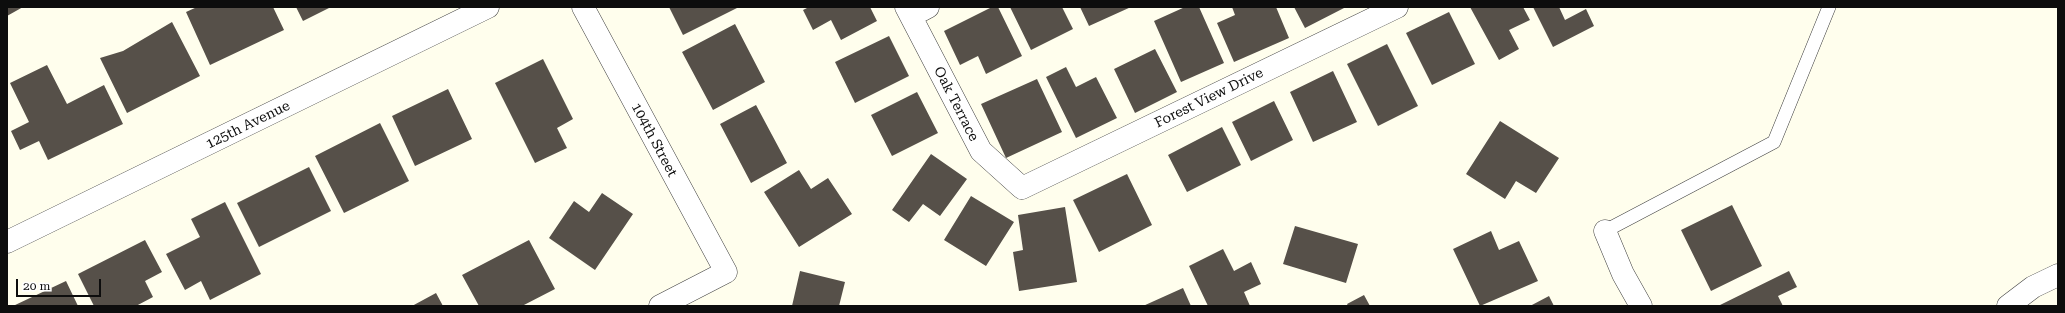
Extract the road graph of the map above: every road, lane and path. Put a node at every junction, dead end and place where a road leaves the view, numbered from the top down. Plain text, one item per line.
1 (488, 7) edge
2 (583, 7) edge
3 (1397, 7) edge
4 (1829, 7) edge
5 (915, 10) edge
6 (1022, 188) joint
7 (1605, 231) joint
8 (7, 242) edge
9 (2058, 275) edge
10 (660, 306) edge
11 (1640, 306) edge
12 (2008, 306) edge

1 - 8 street, 125th Avenue
2 - 10 street, 104th Street
3 - 6 street, Forest View Drive
4 - 7 lane
5 - 6 street, Oak Terrace
7 - 11 street
9 - 12 street

